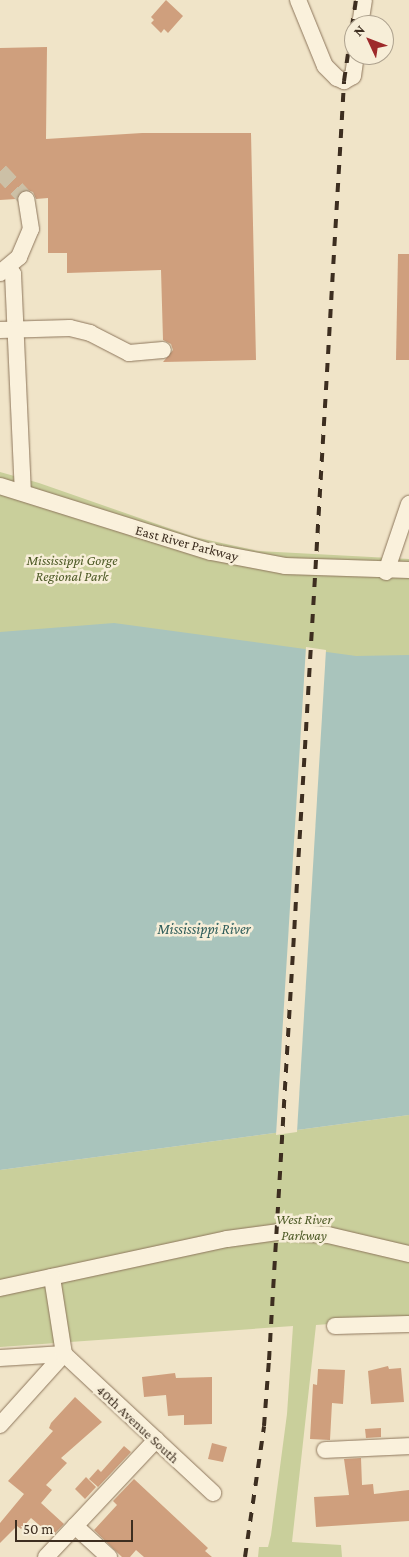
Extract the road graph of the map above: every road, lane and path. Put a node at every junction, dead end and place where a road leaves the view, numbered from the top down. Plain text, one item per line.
1 (298, 0) edge
2 (364, 0) edge
3 (362, 15) edge
4 (355, 65) edge
5 (26, 199) tunnel mouth
6 (4, 270) edge
7 (8, 330) edge
8 (163, 350) dead end
9 (0, 486) edge
10 (23, 492) junction
11 (409, 504) edge
12 (409, 570) edge
13 (386, 572) junction
14 (409, 1254) edge
15 (52, 1277) junction
16 (0, 1288) edge
17 (409, 1324) edge
18 (335, 1326) dead end
19 (64, 1354) junction
20 (0, 1358) edge
21 (0, 1424) edge
22 (156, 1440) junction
23 (409, 1446) edge
24 (325, 1450) dead end
25 (213, 1493) dead end
26 (75, 1526) junction
27 (46, 1557) edge
28 (109, 1557) edge

1 - 4 street
2 - 3 street
5 - 6 street
6 - 7 street
7 - 8 street
7 - 10 street
9 - 10 street, East River Parkway
10 - 13 street, East River Parkway
11 - 13 street
12 - 13 street, East River Parkway
14 - 15 street
15 - 16 street
15 - 19 street
17 - 18 street
19 - 20 street
19 - 21 street
19 - 22 street, 40th Avenue South
22 - 25 street, 40th Avenue South
22 - 26 street
23 - 24 street
26 - 27 street
26 - 28 street

